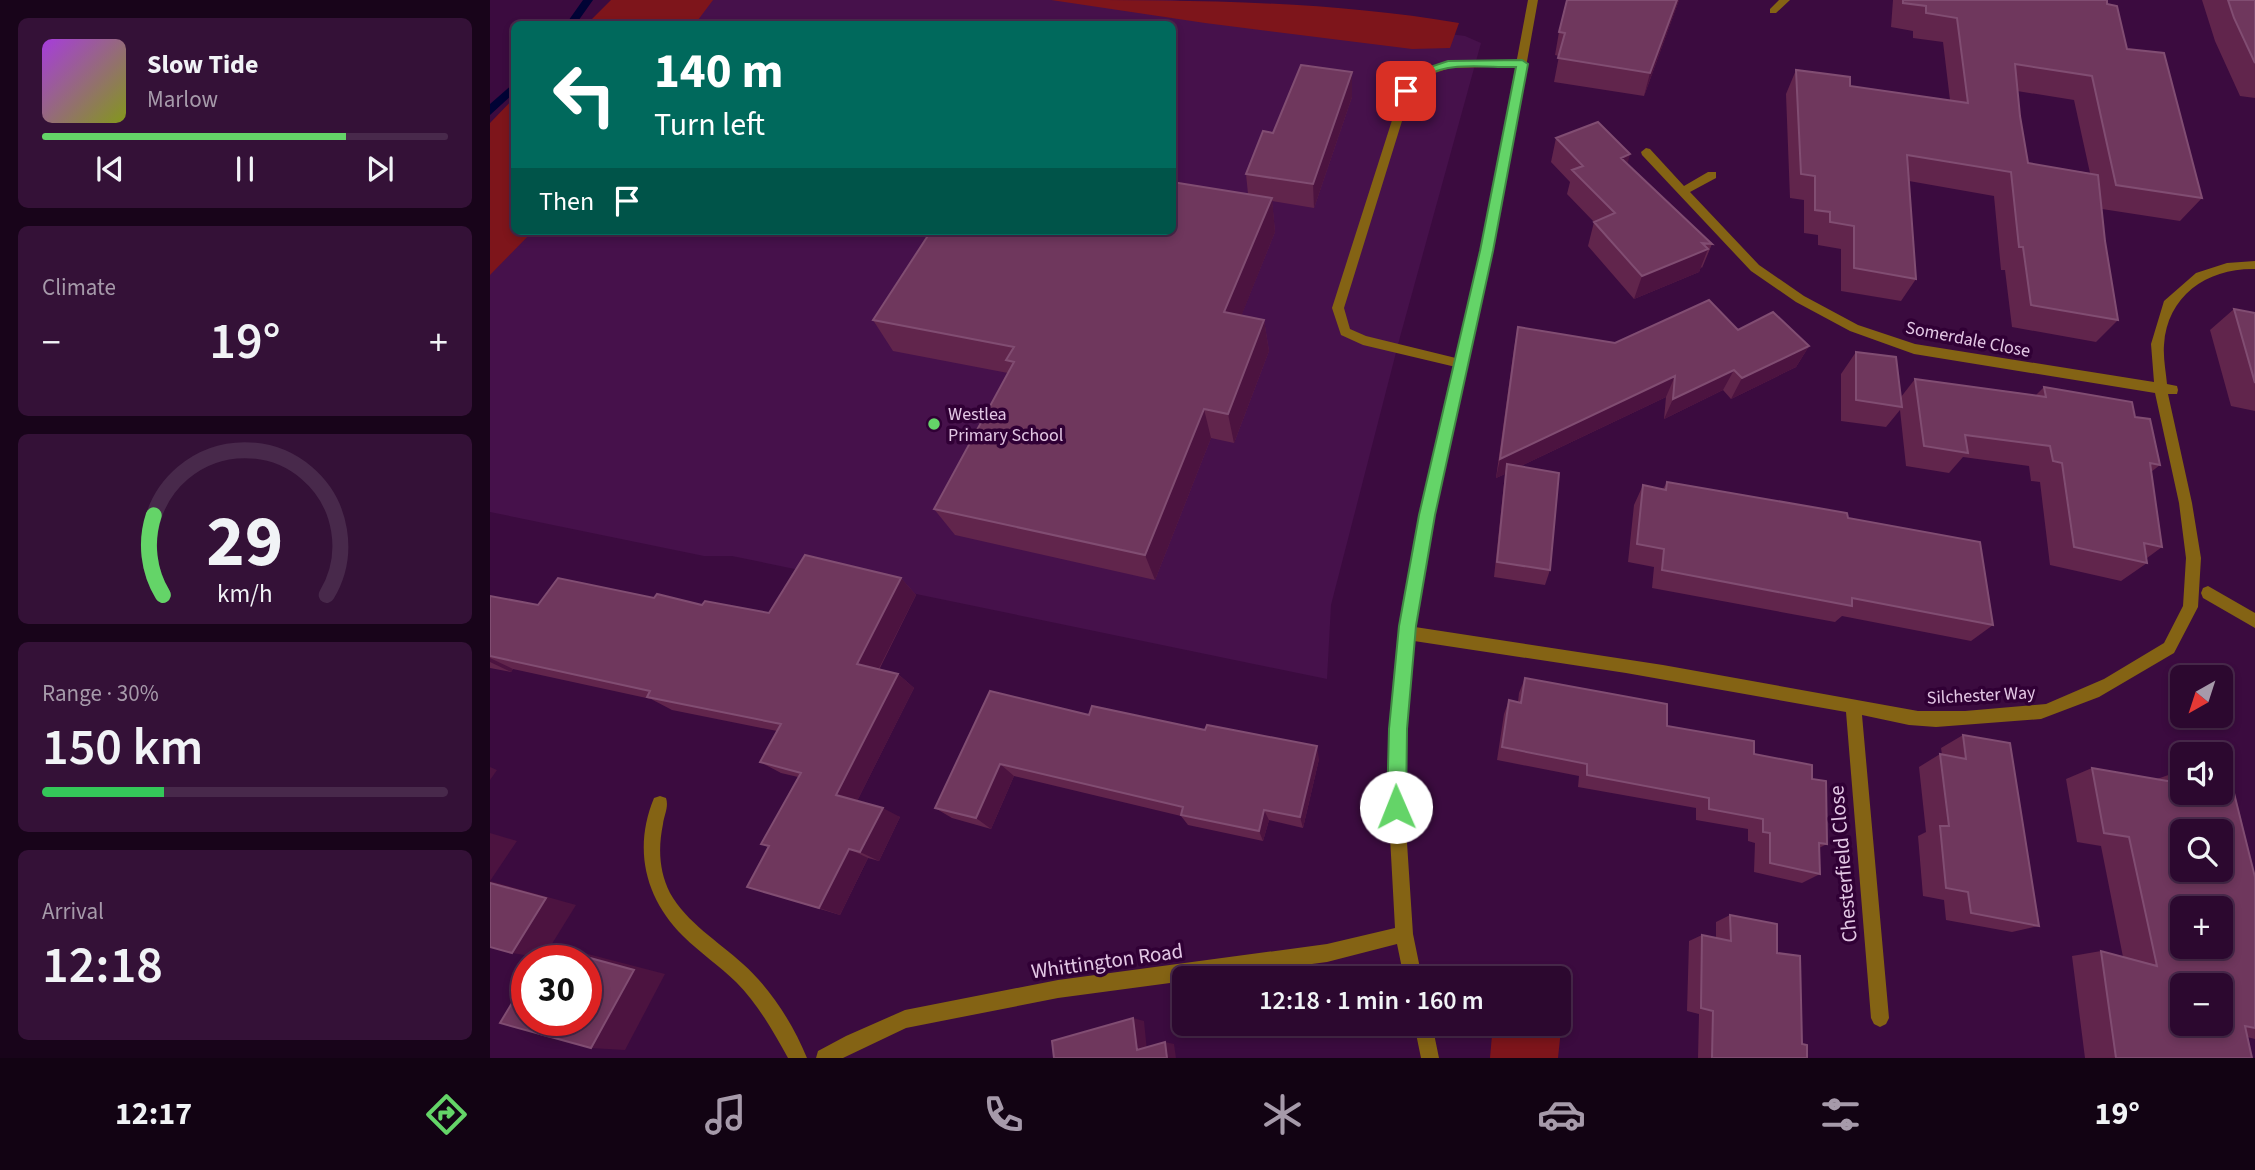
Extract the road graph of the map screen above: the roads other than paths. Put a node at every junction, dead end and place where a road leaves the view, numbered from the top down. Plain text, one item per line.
1 (1533, 0) edge
2 (1784, 0) edge
3 (1773, 10) dead end
4 (1522, 64) junction
5 (1646, 152) dead end
6 (1712, 176) dead end
7 (1682, 192) junction
8 (2255, 265) edge
9 (1460, 363) junction
10 (2172, 390) junction
11 (2185, 432) dead end
12 (2255, 621) edge
13 (1407, 632) junction
14 (1853, 706) junction
15 (660, 804) dead end
16 (1404, 934) junction
17 (1411, 966) edge
18 (1880, 1018) dead end
19 (1425, 1036) edge
20 (798, 1058) edge
21 (825, 1058) edge
22 (1430, 1058) edge

1 - 4 street
2 - 3 street
4 - 9 street
4 - 9 street
5 - 7 street, Somerdale Close
6 - 7 street
7 - 10 street, Somerdale Close
8 - 10 street
9 - 13 street
10 - 11 street
12 - 14 street, Silchester Way
13 - 14 street, Silchester Way
13 - 16 street
14 - 18 street, Chesterfield Close
15 - 20 street
16 - 17 street
16 - 21 street, Whittington Road
19 - 22 street

